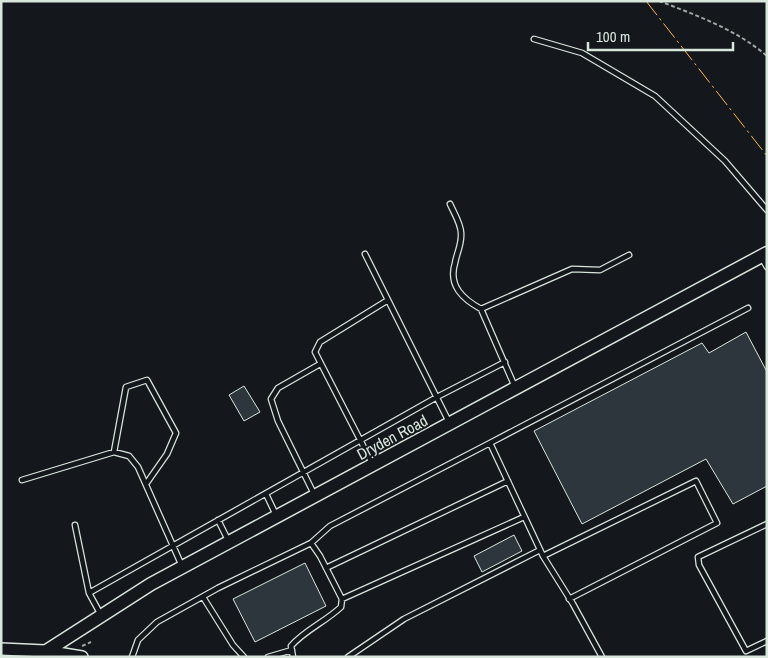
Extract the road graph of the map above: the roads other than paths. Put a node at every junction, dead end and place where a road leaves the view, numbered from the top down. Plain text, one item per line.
1 (534, 39) dead end
2 (450, 204) dead end
3 (767, 210) edge
4 (365, 254) dead end
5 (629, 255) dead end
6 (765, 259) edge
7 (388, 300) junction
8 (748, 308) dead end
9 (481, 309) junction
10 (505, 362) junction
11 (320, 364) junction
12 (516, 388) junction
13 (437, 397) junction
14 (450, 424) junction
15 (360, 440) junction
16 (490, 443) junction
17 (114, 452) junction
18 (373, 465) junction
19 (304, 473) junction
20 (22, 480) dead end
21 (508, 481) junction
22 (146, 484) junction
23 (266, 494) junction
24 (315, 496) junction
25 (276, 517) junction
26 (524, 517) junction
27 (218, 520) junction
28 (767, 524) edge
29 (75, 525) dead end
30 (230, 542) junction
31 (310, 543) junction
32 (173, 546) junction
33 (540, 550) junction
34 (543, 556) junction
35 (183, 568) junction
36 (326, 568) junction
37 (89, 593) junction
38 (203, 597) junction
39 (342, 599) junction
40 (569, 599) junction
41 (101, 615) junction
42 (767, 640) edge
43 (1, 649) edge
44 (292, 650) junction
45 (82, 652) edge
46 (41, 654) edge
47 (132, 657) edge
48 (244, 657) edge
49 (268, 657) edge
50 (293, 657) edge
51 (348, 657) edge
52 (602, 657) edge

1 - 3 lane
2 - 9 lane
4 - 7 lane
5 - 9 lane
6 - 12 main road, Dryden Road
7 - 11 lane
7 - 13 lane
8 - 16 lane
9 - 10 lane
10 - 12 lane
10 - 13 lane
11 - 15 lane
11 - 19 lane
12 - 14 main road, Dryden Road
13 - 14 lane
13 - 15 lane
14 - 18 main road, Dryden Road
15 - 18 lane
15 - 19 lane
16 - 21 lane
16 - 31 lane
17 - 20 lane
17 - 22 lane
17 - 22 lane
18 - 24 main road, Dryden Road
19 - 23 lane
19 - 24 lane
21 - 26 lane
21 - 36 lane
22 - 32 lane
23 - 25 lane
23 - 27 lane
24 - 25 main road, Dryden Road
25 - 30 main road, Dryden Road
26 - 33 lane
26 - 39 lane
27 - 30 lane
27 - 32 lane
28 - 42 lane
29 - 37 lane
30 - 35 main road, Dryden Road
31 - 36 lane
31 - 38 lane
32 - 35 lane
32 - 37 lane
33 - 34 lane
33 - 51 lane
34 - 40 lane
34 - 40 lane
35 - 41 main road, Dryden Road
36 - 39 lane
37 - 41 lane
38 - 47 lane
38 - 48 lane
39 - 44 lane
40 - 52 lane
41 - 46 main road, Dryden Road
43 - 46 street
44 - 49 lane
44 - 50 lane
45 - 46 street

